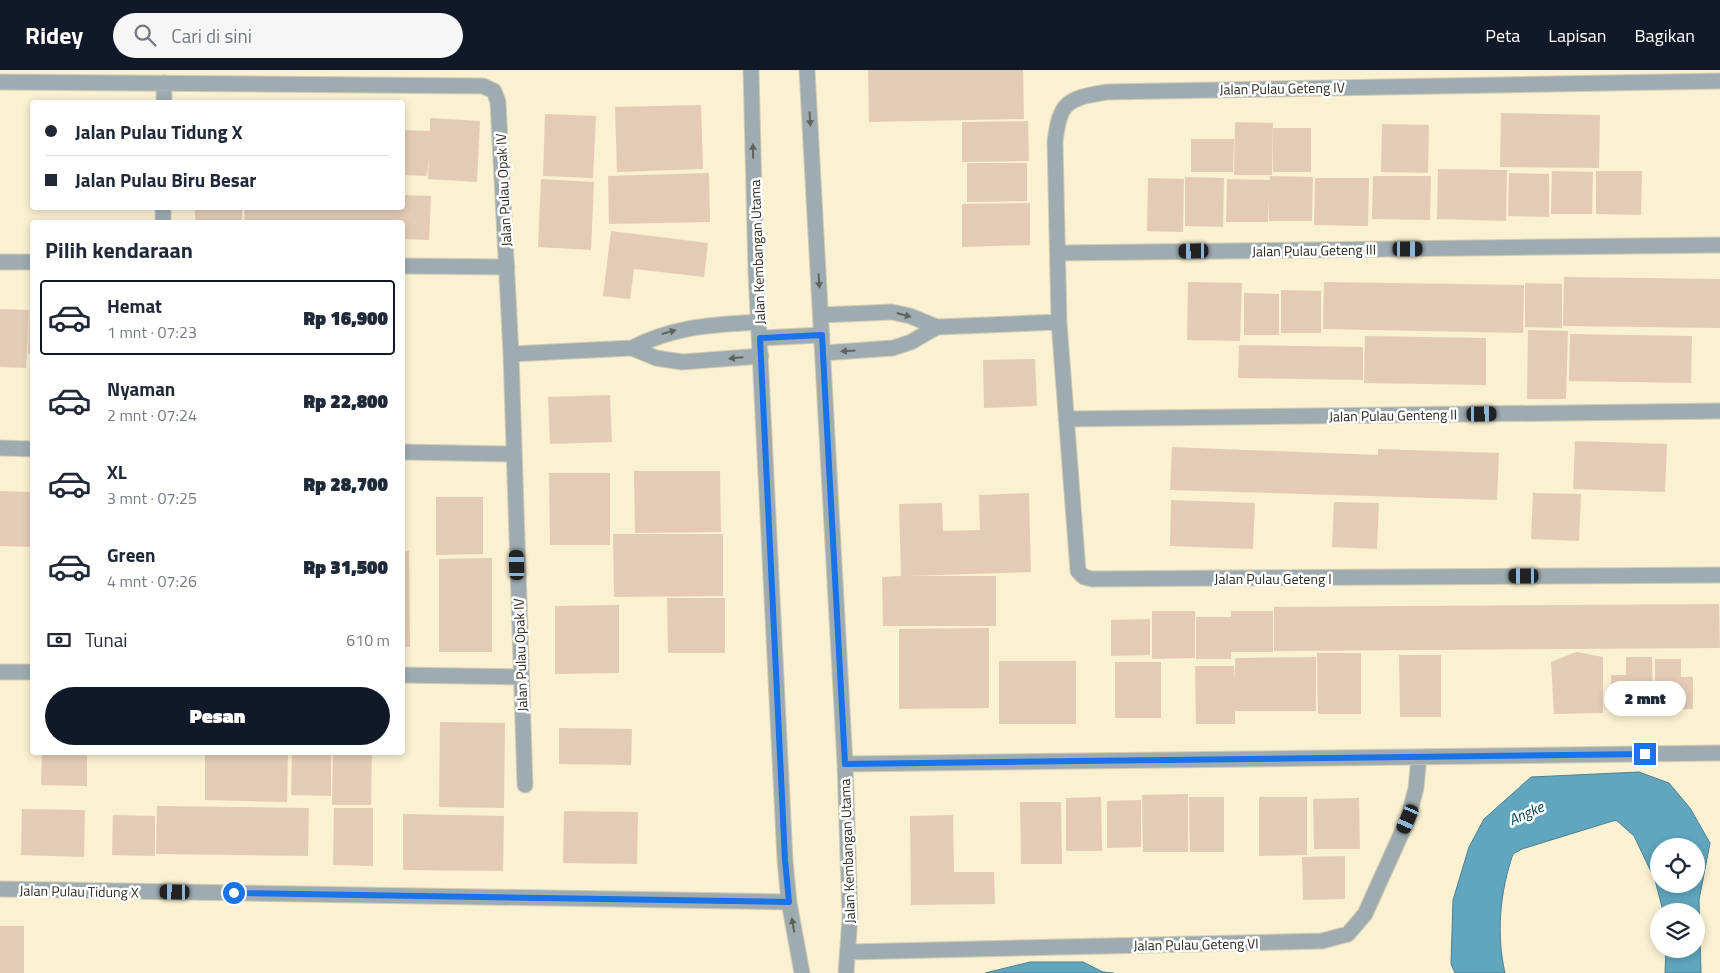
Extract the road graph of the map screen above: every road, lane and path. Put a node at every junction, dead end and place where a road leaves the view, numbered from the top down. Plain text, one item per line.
1 (751, 70) edge
2 (808, 70) edge
3 (1720, 80) edge
4 (0, 82) edge
5 (164, 83) junction
6 (164, 100) edge
7 (1720, 245) edge
8 (1058, 253) junction
9 (0, 262) edge
10 (30, 262) edge
11 (405, 266) edge
12 (507, 267) junction
13 (821, 315) junction
14 (759, 322) junction
15 (1059, 322) junction
16 (937, 327) junction
17 (822, 335) junction
18 (760, 338) junction
19 (632, 348) junction
20 (823, 353) junction
21 (511, 354) junction
22 (761, 356) junction
23 (1720, 411) edge
24 (1066, 419) junction
25 (0, 448) edge
26 (30, 449) edge
27 (405, 452) edge
28 (513, 454) junction
29 (1720, 575) edge
30 (0, 672) edge
31 (30, 672) edge
32 (405, 676) edge
33 (521, 677) junction
34 (1720, 753) edge
35 (1419, 757) junction
36 (845, 764) junction
37 (525, 784) dead end
38 (0, 889) edge
39 (789, 902) junction
40 (849, 952) junction
41 (802, 973) edge
42 (846, 973) edge

14 -> 1 street, Jalan Kembangan Utama
2 -> 13 street, Jalan Kembangan Utama
3 - 8 street, Jalan Pulau Geteng IV
4 - 5 street, Jalan Pulau Opak IV
5 - 6 street
5 - 12 street, Jalan Pulau Opak IV
7 - 8 street, Jalan Pulau Geteng III
8 - 15 street, Jalan Pulau Geteng IV
9 - 10 street
11 - 12 street
12 - 21 street, Jalan Pulau Opak IV
13 -> 16 street
13 - 17 street, Jalan Kembangan Utama
14 - 18 street, Jalan Kembangan Utama
19 -> 14 street
15 - 16 street
15 - 24 street, Jalan Pulau Geteng I
16 -> 20 street
17 - 18 street
17 - 20 street, Jalan Kembangan Utama
18 - 22 street, Jalan Kembangan Utama
19 - 21 street
22 -> 19 street
20 - 36 street, Jalan Kembangan Utama
21 - 28 street, Jalan Pulau Opak IV
22 - 39 street, Jalan Kembangan Utama
23 - 24 street, Jalan Pulau Genteng II
24 - 29 street, Jalan Pulau Geteng I
25 - 26 street
27 - 28 street
28 - 33 street, Jalan Pulau Opak IV
30 - 31 street
32 - 33 street
33 - 37 street, Jalan Pulau Opak IV
34 - 35 street
35 - 36 street
35 - 40 street, Jalan Pulau Geteng VI
36 - 40 street, Jalan Kembangan Utama
38 - 39 street, Jalan Pulau Tidung X
41 -> 39 street, Jalan Kembangan Utama
40 - 42 street, Jalan Kembangan Utama

